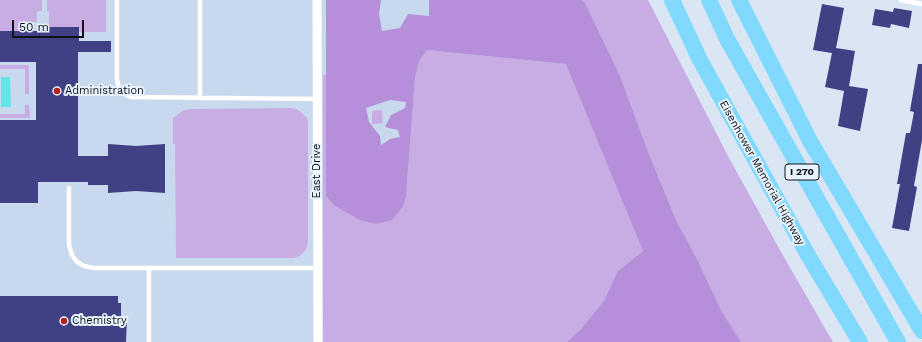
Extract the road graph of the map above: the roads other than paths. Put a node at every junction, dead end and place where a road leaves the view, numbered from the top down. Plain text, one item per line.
1 (117, 0) edge
2 (200, 0) edge
3 (317, 0) edge
4 (672, 0) edge
5 (709, 0) edge
6 (739, 0) edge
7 (901, 0) edge
8 (922, 4) edge
9 (200, 98) junction
10 (317, 99) junction
11 (69, 188) dead end
12 (149, 268) junction
13 (318, 268) junction
14 (922, 330) edge
15 (149, 342) edge
16 (318, 342) edge
17 (860, 342) edge
18 (898, 342) edge

1 - 9 lane
2 - 9 lane
3 - 10 street, East Drive
4 - 17 highway, Eisenhower Memorial Highway / I 270
5 - 18 highway, I 270
6 - 14 highway, I 270
7 - 8 lane
9 - 10 lane
10 - 13 street, East Drive
11 - 12 lane
12 - 13 lane
12 - 15 lane
13 - 16 street, East Drive

